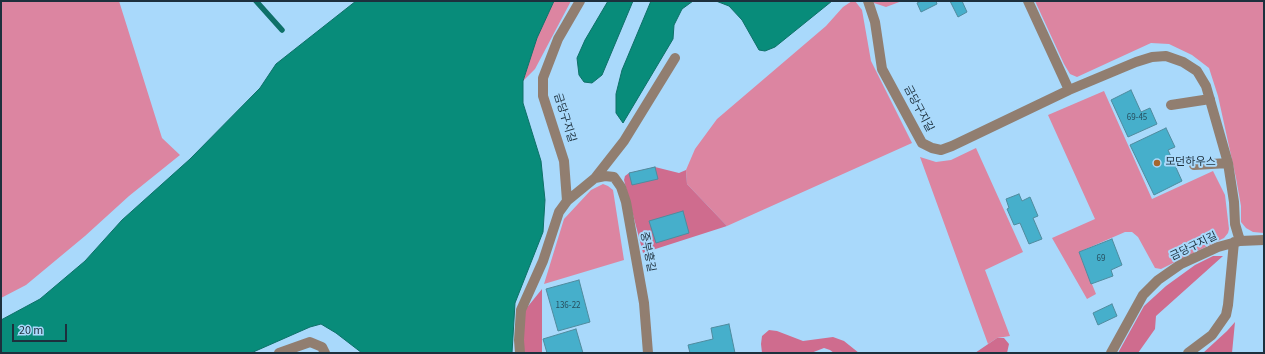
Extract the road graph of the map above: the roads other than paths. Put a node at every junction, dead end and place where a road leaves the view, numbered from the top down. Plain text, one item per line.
1 (580, 1) edge
2 (868, 1) edge
3 (1028, 1) edge
4 (675, 58) dead end
5 (1069, 90) junction
6 (1210, 99) junction
7 (1171, 105) dead end
8 (1228, 163) junction
9 (1194, 165) dead end
10 (594, 178) junction
11 (567, 201) junction
12 (1264, 240) edge
13 (1237, 241) junction
14 (279, 353) edge
15 (325, 353) edge
16 (520, 353) edge
17 (648, 353) edge
18 (1111, 353) edge
19 (1188, 353) edge

1 - 11 street, 금당구지길
2 - 5 street, 금당구지길
3 - 5 street
4 - 10 street
5 - 6 street, 금당구지길
6 - 7 street
6 - 8 street, 금당구지길
8 - 9 street
8 - 13 street, 금당구지길
10 - 11 street
10 - 17 street, 중부흥길
11 - 16 street
12 - 13 street, 금당구지길
13 - 18 street, 금당구지길
13 - 19 street, 금당구지길
14 - 15 street

